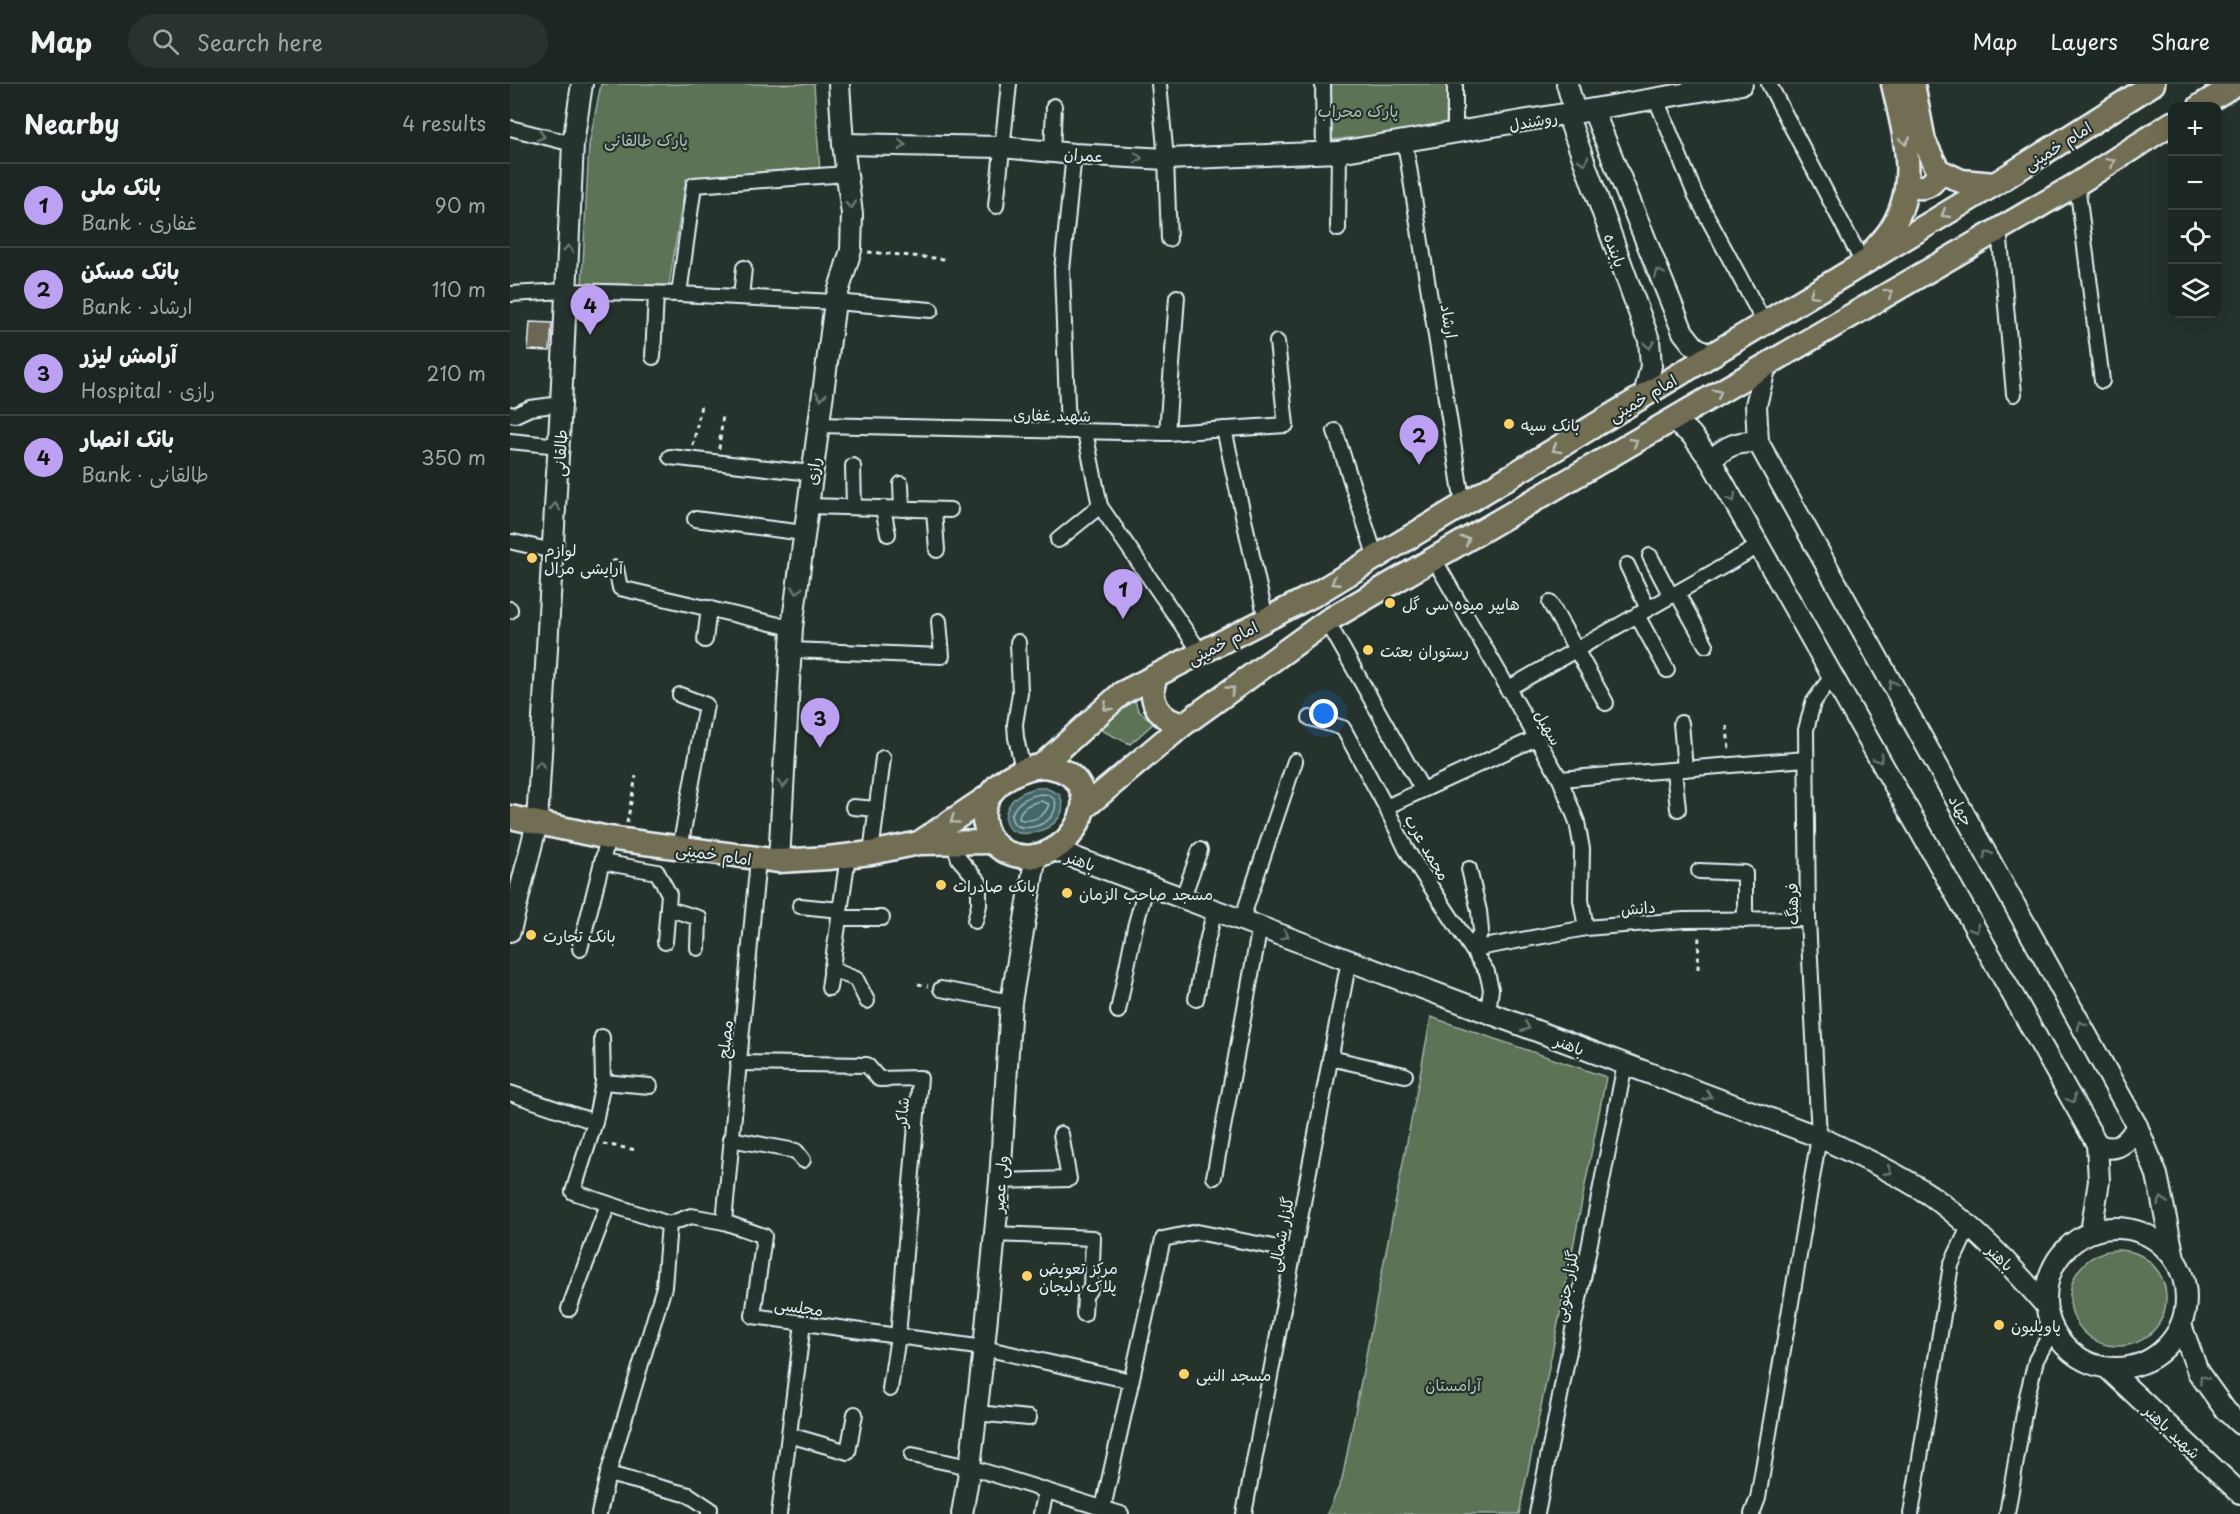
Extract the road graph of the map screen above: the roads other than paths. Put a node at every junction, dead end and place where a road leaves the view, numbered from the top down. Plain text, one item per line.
1 (582, 84) edge
2 (839, 84) edge
3 (1009, 84) edge
4 (1159, 84) edge
5 (1323, 84) edge
6 (1455, 84) edge
7 (1567, 84) edge
8 (1742, 84) edge
9 (1769, 84) edge
10 (1893, 84) edge
11 (1913, 84) edge
12 (2153, 84) edge
13 (2234, 85) edge
14 (1696, 88) edge
15 (1656, 99) junction
16 (2206, 102) edge
17 (1054, 106) dead end
18 (1578, 112) junction
19 (2168, 126) edge
20 (510, 128) edge
21 (1455, 134) junction
22 (1405, 142) junction
23 (573, 144) junction
24 (843, 144) junction
25 (1001, 147) junction
26 (1052, 152) junction
27 (1332, 152) junction
28 (1074, 154) junction
29 (1166, 159) junction
30 (1938, 170) junction
31 (847, 174) junction
32 (1908, 183) junction
33 (1995, 184) junction
34 (2077, 184) junction
35 (996, 206) dead end
36 (1338, 229) dead end
37 (1999, 229) junction
38 (1170, 239) dead end
39 (1863, 263) junction
40 (744, 268) dead end
41 (566, 291) junction
42 (510, 294) edge
43 (656, 294) junction
44 (679, 294) junction
45 (741, 297) junction
46 (1177, 297) dead end
47 (834, 302) junction
48 (931, 310) dead end
49 (1766, 324) junction
50 (1277, 342) dead end
51 (1711, 356) junction
52 (653, 357) dead end
53 (1766, 365) junction
54 (2102, 381) dead end
55 (2014, 394) dead end
56 (1644, 396) junction
57 (561, 404) junction
58 (510, 414) edge
59 (1671, 420) junction
60 (817, 425) junction
61 (1224, 429) junction
62 (1068, 431) junction
63 (1335, 431) dead end
64 (1085, 432) junction
65 (1167, 433) junction
66 (510, 441) edge
67 (1758, 442) junction
68 (559, 447) junction
69 (670, 457) dead end
70 (1711, 461) junction
71 (854, 466) dead end
72 (811, 473) junction
73 (901, 484) dead end
74 (1463, 505) junction
75 (808, 506) junction
76 (1100, 506) junction
77 (854, 507) junction
78 (883, 508) junction
79 (902, 508) junction
80 (934, 510) junction
81 (950, 510) dead end
82 (695, 519) dead end
83 (804, 533) junction
84 (888, 534) dead end
85 (1058, 540) dead end
86 (513, 542) dead end
87 (1759, 546) junction
88 (937, 549) dead end
89 (553, 551) junction
90 (1650, 556) dead end
91 (1376, 558) junction
92 (1434, 558) junction
93 (1627, 565) dead end
94 (616, 568) dead end
95 (1674, 594) junction
96 (1550, 603) dead end
97 (709, 608) junction
98 (1642, 612) junction
99 (1266, 620) junction
100 (939, 621) dead end
101 (1327, 621) junction
102 (792, 628) junction
103 (705, 640) dead end
104 (1018, 642) dead end
105 (1706, 645) dead end
106 (1578, 649) junction
107 (791, 650) junction
108 (1201, 653) junction
109 (1667, 670) dead end
110 (1156, 676) junction
111 (1832, 676) junction
112 (1507, 689) junction
113 (680, 695) dead end
114 (1606, 704) dead end
115 (1310, 718) dead end
116 (1681, 723) dead end
117 (1184, 724) junction
118 (1536, 738) junction
119 (883, 758) dead end
120 (1806, 759) junction
121 (1295, 761) dead end
122 (1032, 768) junction
123 (1679, 769) junction
124 (1560, 779) junction
125 (1422, 789) junction
126 (989, 796) junction
127 (853, 807) dead end
128 (1386, 807) junction
129 (877, 808) junction
130 (1084, 808) junction
131 (1678, 809) dead end
132 (510, 817) edge
133 (537, 823) junction
134 (616, 839) junction
135 (993, 842) junction
136 (919, 843) junction
137 (954, 844) junction
138 (680, 848) junction
139 (1200, 850) dead end
140 (1044, 852) junction
141 (872, 853) junction
142 (848, 856) junction
143 (769, 860) junction
144 (602, 862) junction
145 (1469, 869) dead end
146 (1699, 871) dead end
147 (1147, 884) junction
148 (1182, 897) junction
149 (800, 906) dead end
150 (669, 909) junction
151 (1215, 909) junction
152 (840, 914) junction
153 (882, 918) dead end
154 (1808, 919) junction
155 (1745, 920) junction
156 (975, 921) dead end
157 (1251, 922) junction
158 (1586, 928) junction
159 (510, 931) edge
160 (665, 942) dead end
161 (698, 948) dead end
162 (580, 949) dead end
163 (1473, 949) junction
164 (1349, 960) junction
165 (831, 969) junction
166 (829, 988) dead end
167 (941, 989) dead end
168 (1196, 999) dead end
169 (867, 1001) dead end
170 (1011, 1002) junction
171 (1118, 1011) dead end
172 (1488, 1013) junction
173 (602, 1036) dead end
174 (1330, 1058) junction
175 (738, 1063) junction
176 (1625, 1064) junction
177 (1405, 1075) dead end
178 (603, 1082) junction
179 (650, 1086) dead end
180 (510, 1093) edge
181 (595, 1122) junction
182 (2138, 1126) junction
183 (1061, 1134) dead end
184 (1819, 1137) junction
185 (730, 1139) junction
186 (2097, 1144) junction
187 (803, 1160) dead end
188 (1214, 1177) dead end
189 (1000, 1181) junction
190 (608, 1204) junction
191 (724, 1222) junction
192 (669, 1224) junction
193 (1970, 1227) junction
194 (2091, 1232) junction
195 (994, 1233) junction
196 (1293, 1251) junction
197 (2174, 1258) junction
198 (2046, 1306) junction
199 (569, 1309) dead end
200 (1084, 1314) dead end
201 (803, 1323) junction
202 (2181, 1325) junction
203 (2053, 1329) junction
204 (898, 1336) junction
205 (984, 1348) junction
206 (2107, 1368) junction
207 (1131, 1381) junction
208 (890, 1389) dead end
209 (976, 1413) junction
210 (855, 1414) dead end
211 (1029, 1418) dead end
212 (2240, 1424) edge
213 (789, 1436) junction
214 (912, 1455) dead end
215 (970, 1467) junction
216 (608, 1474) junction
217 (1046, 1491) junction
218 (2240, 1493) edge
219 (1102, 1508) junction
220 (599, 1514) edge
221 (709, 1514) edge
222 (778, 1514) edge
223 (962, 1514) edge
224 (1041, 1514) edge
225 (1121, 1514) edge
226 (1244, 1514) edge
227 (1537, 1514) edge
228 (1752, 1514) edge
229 (1911, 1514) edge
230 (2007, 1514) edge

1 - 23 street, طالقانی
2 - 24 street, رازی
3 - 25 street
4 - 29 street
5 - 27 street
6 - 21 street
7 - 18 street, پاینده
8 - 14 street, روشندل
9 - 39 street
10 -> 32 main road
11 - 30 main road
12 - 33 main road, امام خمینی
13 - 16 main road
14 - 15 street, روشندل
15 - 18 street, روشندل
15 - 49 street
17 - 26 street
18 - 21 street, روشندل
51 -> 18 street, پاینده
18 -> 56 street, پاینده
34 -> 19 main road, امام خمینی
20 -> 23 street
21 - 22 street, روشندل
22 - 27 street, روشندل
22 - 74 street, ارشاد
41 -> 23 street, طالقانی
24 -> 25 street, عمران
24 - 31 street, رازی
25 - 26 street, عمران
25 - 35 street
26 - 28 street, عمران
27 - 29 street, عمران
27 - 36 street
28 -> 29 street, عمران
28 - 62 street
29 - 38 street
30 - 32 main road
30 - 33 main road
31 - 44 street
31 -> 47 street, رازی
32 - 39 main road
33 -> 39 main road, امام خمینی
34 - 37 main road, امام خمینی
34 - 54 street
53 -> 37 main road, امام خمینی
37 - 55 street
39 -> 49 main road, امام خمینی
40 - 45 street
41 - 42 street
41 - 43 street
41 - 57 street, طالقانی
43 - 44 street
43 - 52 street
44 - 45 street
45 - 47 street
46 - 65 street
47 - 48 street
47 -> 60 street, رازی
49 - 51 main road, امام خمینی
50 - 61 street, شهید غفاری
51 - 56 main road, امام خمینی
59 -> 53 main road, امام خمینی
53 - 67 street, جهاد
56 -> 74 main road, امام خمینی
57 - 58 street
57 - 68 street, طالقانی
59 - 70 street
92 -> 59 main road, امام خمینی
60 - 62 street, شهید غفاری
60 - 72 street, رازی
61 - 65 street, شهید غفاری
61 - 99 street
62 - 64 street, شهید غفاری
63 - 91 street
64 - 65 street, شهید غفاری
64 - 76 street
66 - 68 street
67 - 70 street
182 -> 67 street, جهاد
89 -> 68 street, طالقانی
69 - 72 street
70 -> 87 street
71 - 77 street
72 - 75 street, رازی
73 - 79 street
74 - 91 main road, امام خمینی
75 - 77 street
75 - 83 street, رازی
76 - 85 street
76 - 108 street
77 - 78 street
78 - 79 street
78 - 84 street
79 - 80 street
80 - 81 street
80 - 88 street
82 - 83 street
83 -> 102 street, رازی
86 - 89 street
87 - 95 street
87 - 111 street
133 -> 89 street, طالقانی
90 - 95 street
91 -> 99 main road, امام خمینی
92 - 101 main road, امام خمینی
92 - 112 street, سهیل
93 - 98 street
94 - 97 street
95 - 98 street
95 - 105 street
96 - 106 street
97 - 102 street
97 - 103 street
98 - 106 street
98 - 109 street
99 - 108 main road, امام خمینی
100 - 107 street
117 -> 101 main road, امام خمینی
101 - 125 street
102 - 107 street, رازی
104 - 122 street
106 - 112 street
106 - 114 street
107 -> 143 street, رازی
108 - 110 main road, امام خمینی
110 - 117 main road
110 -> 122 main road, امام خمینی
111 - 120 street, فرهنگ
111 -> 186 street
112 - 118 street, سهیل
113 - 138 street
115 - 128 street, محمد عرب
116 - 123 street
117 - 130 main road, امام خمینی
118 - 124 street, سهیل
118 - 125 street
119 - 129 street
120 - 123 street
120 - 154 street, فرهنگ
121 - 157 street
122 - 126 main road
122 - 130 main road
123 - 124 street
123 - 131 street
124 - 158 street, سهیل
125 - 128 street
126 - 135 main road
126 -> 136 main road, امام خمینی
127 - 129 street
128 - 163 street, محمد عرب
129 - 141 street
130 - 140 main road
132 - 133 main road, امام خمینی
133 - 134 main road, امام خمینی
133 - 159 street, طالقانی
134 - 138 main road, امام خمینی
134 - 144 street
135 - 137 main road, امام خمینی
135 - 140 main road
136 - 137 main road, امام خمینی
136 - 141 main road, امام خمینی
137 - 156 street
138 - 143 main road, امام خمینی
139 - 148 street
140 - 147 street, باهنر
140 - 170 street, ولی عصر
141 - 142 main road, امام خمینی
142 - 143 main road, امام خمینی
142 - 152 street
143 - 175 street, مصلح
144 - 150 street
144 - 162 street
145 - 163 street
146 - 155 street
147 - 148 street, باهنر
147 - 171 street
148 - 151 street, باهنر
149 - 152 street
150 - 160 street
150 - 161 street
151 - 157 street, باهنر
151 - 168 street
152 - 153 street
152 - 165 street
154 - 155 street, دانش
154 - 184 street, فرهنگ
155 - 158 street, دانش
157 -> 164 street, باهنر
157 - 188 street
158 - 163 street, دانش
163 - 172 street, محمد عرب
164 - 172 street, باهنر
164 - 174 street, گلزار شمالی
165 - 166 street
165 - 169 street
167 - 170 street
170 - 189 street, ولی عصر
172 -> 176 street, باهنر
173 - 178 street
174 - 177 street
174 - 196 street, گلزار شمالی
175 - 185 street, مصلح
175 - 204 street, شاکر
176 -> 184 street, باهنر
176 - 227 street, گلزار جنوبی
178 - 179 street
178 - 181 street
180 - 181 street
181 - 190 street
182 - 186 street
197 -> 182 street, جهاد
183 - 189 street
184 -> 193 street, باهنر
184 - 228 street, فرهنگ
185 - 187 street
185 - 191 street, مصلح
186 - 194 street
189 - 195 street, ولی عصر
190 - 192 street
190 - 199 street
191 - 192 street, مجلسی
191 - 201 street, مجلسی
192 - 216 street
193 - 198 street, باهنر
193 - 229 street
194 - 197 street
194 - 198 street
195 - 200 street
195 - 205 street, ولی عصر
196 - 207 street
196 - 226 street, گلزار شمالی
197 - 202 street
198 - 203 street
201 - 204 street, مجلسی
201 - 213 street
202 - 206 street
212 -> 202 street
203 - 206 street
203 - 230 street
204 - 205 street, مجلسی
204 - 208 street
205 - 207 street, مجلسی
205 - 209 street, ولی عصر
206 - 218 street, شهید باهنر
207 - 219 street
209 - 211 street
209 - 215 street, ولی عصر
210 - 213 street
213 - 222 street
214 - 215 street
215 - 217 street
215 - 223 street, ولی عصر
216 - 220 street
216 - 221 street
217 - 219 street
217 - 224 street
219 - 225 street

